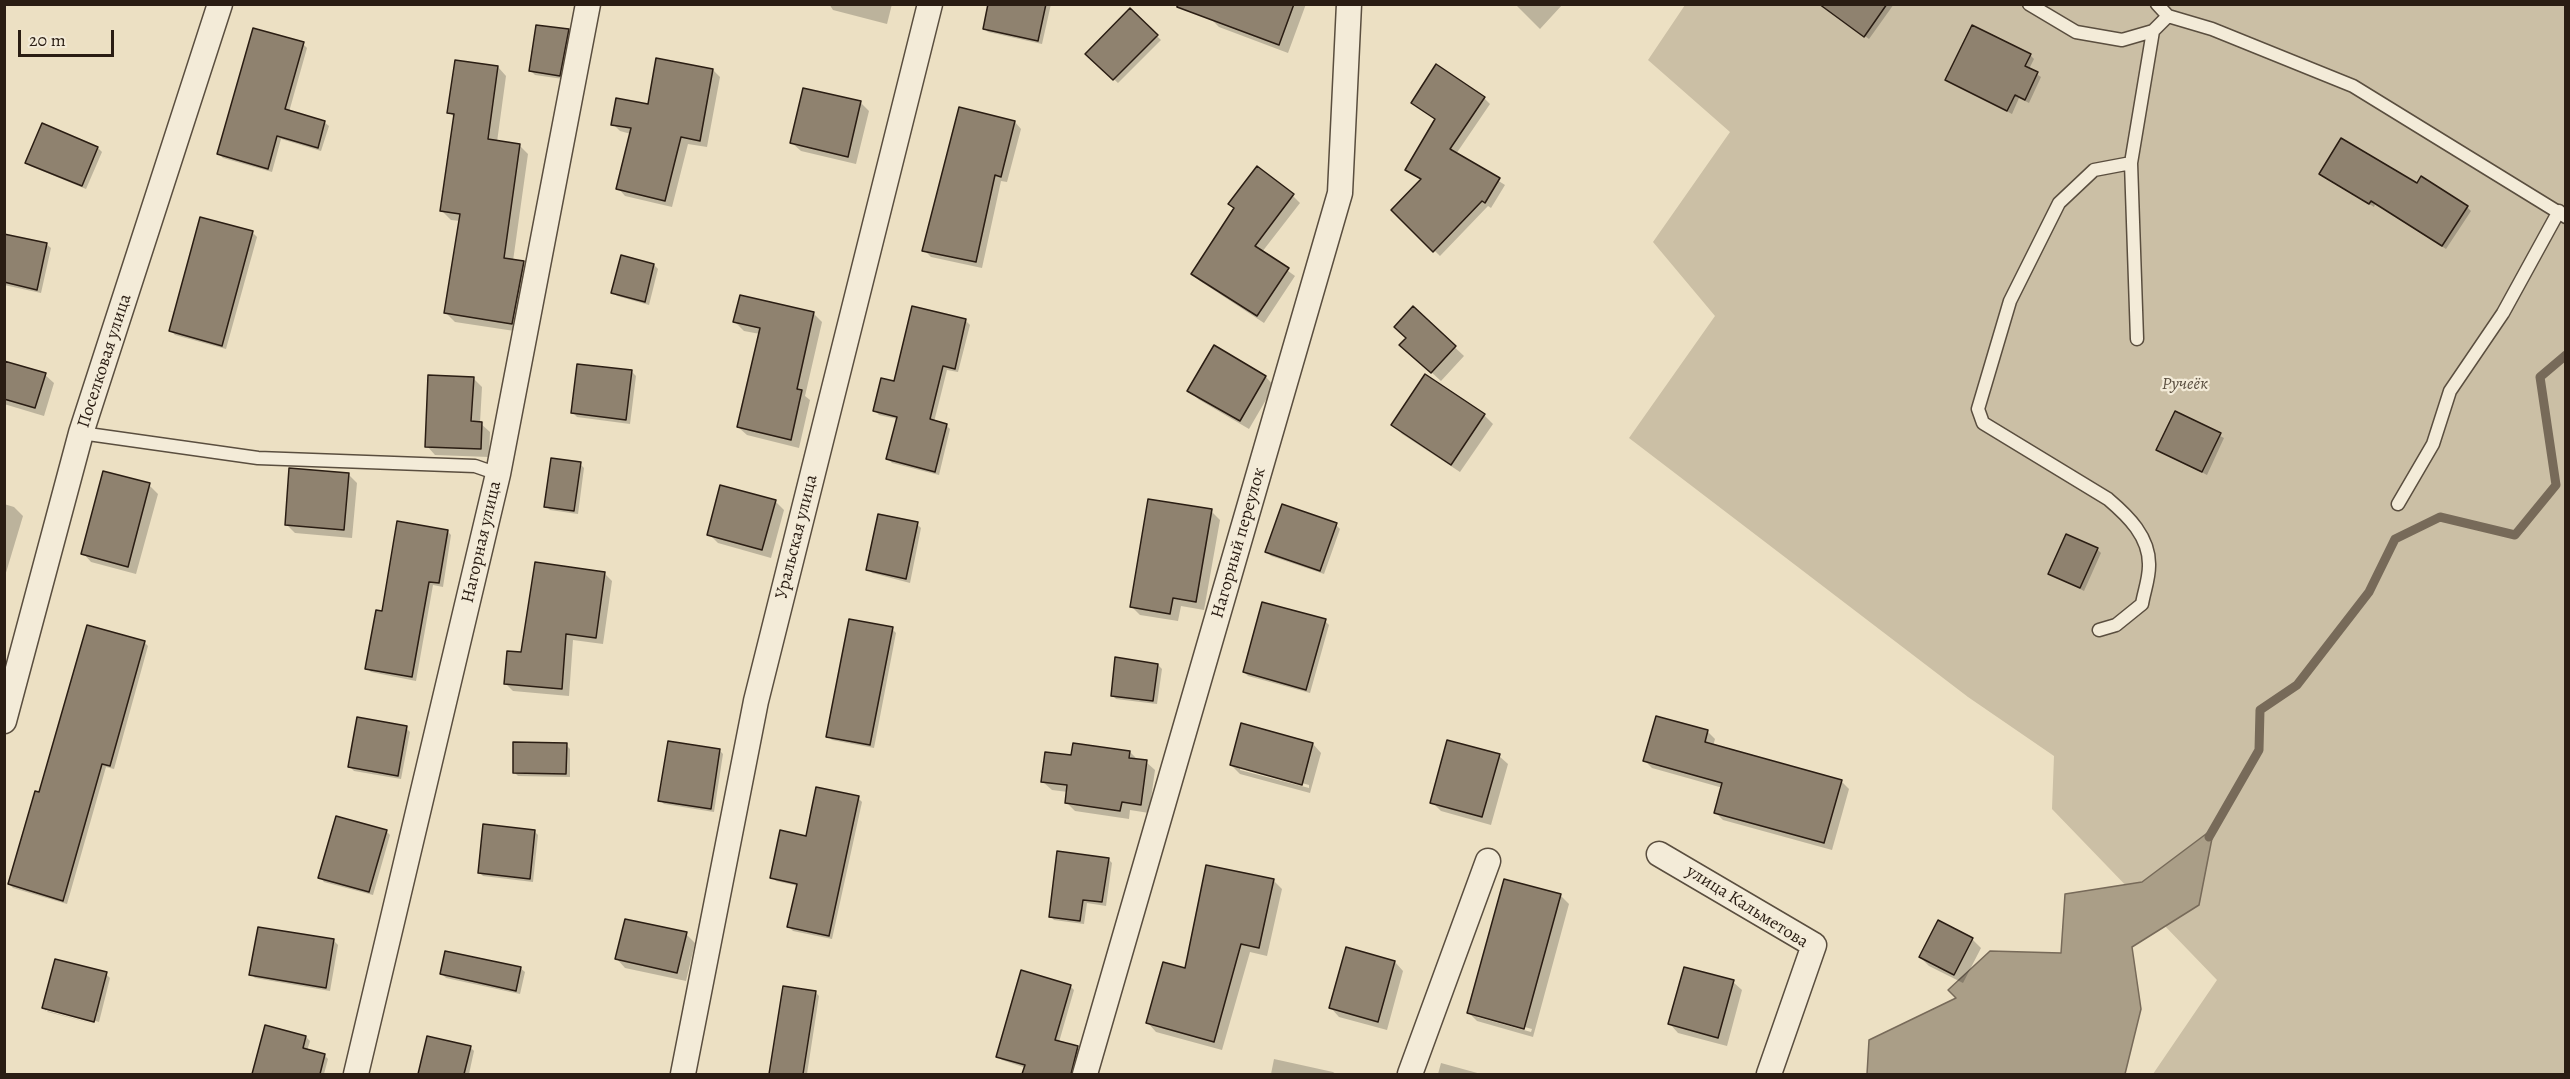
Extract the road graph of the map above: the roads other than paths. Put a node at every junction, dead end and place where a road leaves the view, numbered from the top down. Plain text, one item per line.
1 (220, 4) edge
2 (588, 4) edge
3 (930, 4) edge
4 (1349, 4) edge
5 (2029, 4) edge
6 (2157, 4) edge
7 (2168, 16) junction
8 (2153, 31) junction
9 (2131, 163) junction
10 (2562, 214) edge
11 (2137, 339) dead end
12 (81, 434) junction
13 (498, 474) junction
14 (2398, 504) dead end
15 (2099, 630) dead end
16 (4, 721) edge
17 (1659, 854) dead end
18 (1488, 861) dead end
19 (356, 1074) edge
20 (683, 1074) edge
21 (1085, 1074) edge
22 (1410, 1074) edge
23 (1769, 1074) edge

1 - 12 street, Поселковая улица
2 - 13 street, Нагорная улица
3 - 20 street, Уральская улица
4 - 21 street, Нагорный переулок
5 - 8 lane
6 - 7 lane
7 - 8 lane
7 - 10 lane
8 - 9 lane
9 - 11 lane
9 - 15 lane
10 - 14 lane
12 - 13 lane
12 - 16 street, Поселковая улица
13 - 19 street, Нагорная улица
17 - 23 street, улица Кальметова
18 - 22 street

